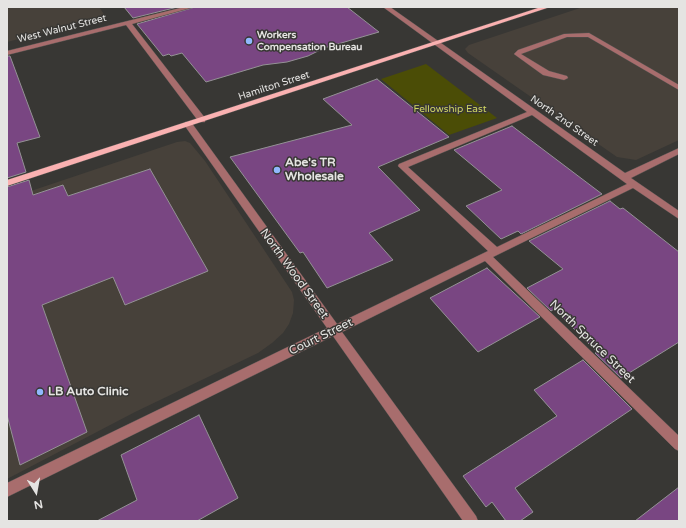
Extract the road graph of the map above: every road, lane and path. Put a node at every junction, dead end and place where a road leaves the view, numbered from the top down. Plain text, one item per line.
1 (191, 7) edge
2 (386, 7) edge
3 (547, 7) edge
4 (128, 23) junction
5 (437, 43) junction
6 (7, 53) edge
7 (564, 78) dead end
8 (679, 88) edge
9 (534, 112) junction
10 (202, 120) junction
11 (188, 124) junction
12 (679, 151) edge
13 (625, 177) junction
14 (7, 183) edge
15 (634, 184) junction
16 (679, 216) edge
17 (491, 254) junction
18 (335, 330) junction
19 (679, 446) edge
20 (7, 490) edge
21 (470, 521) edge

1 - 4 street, West Walnut Street
2 - 5 street, North 2nd Street
3 - 5 main road, Hamilton Street
4 - 6 street, West Walnut Street
4 - 10 street
5 - 9 street, North 2nd Street
5 - 10 main road, Hamilton Street
7 - 8 street
9 - 13 street, North 2nd Street
9 - 17 street, North Spruce Street
10 - 11 main road, Hamilton Street
11 - 14 main road, Hamilton Street
11 - 18 street, North Wood Street
12 - 13 street
13 - 15 street, North 2nd Street
15 - 16 street, North 2nd Street
15 - 17 street, Court Street
17 - 18 street, Court Street
17 - 19 street, North Spruce Street
18 - 20 street, Court Street
18 - 21 street, North Wood Street

